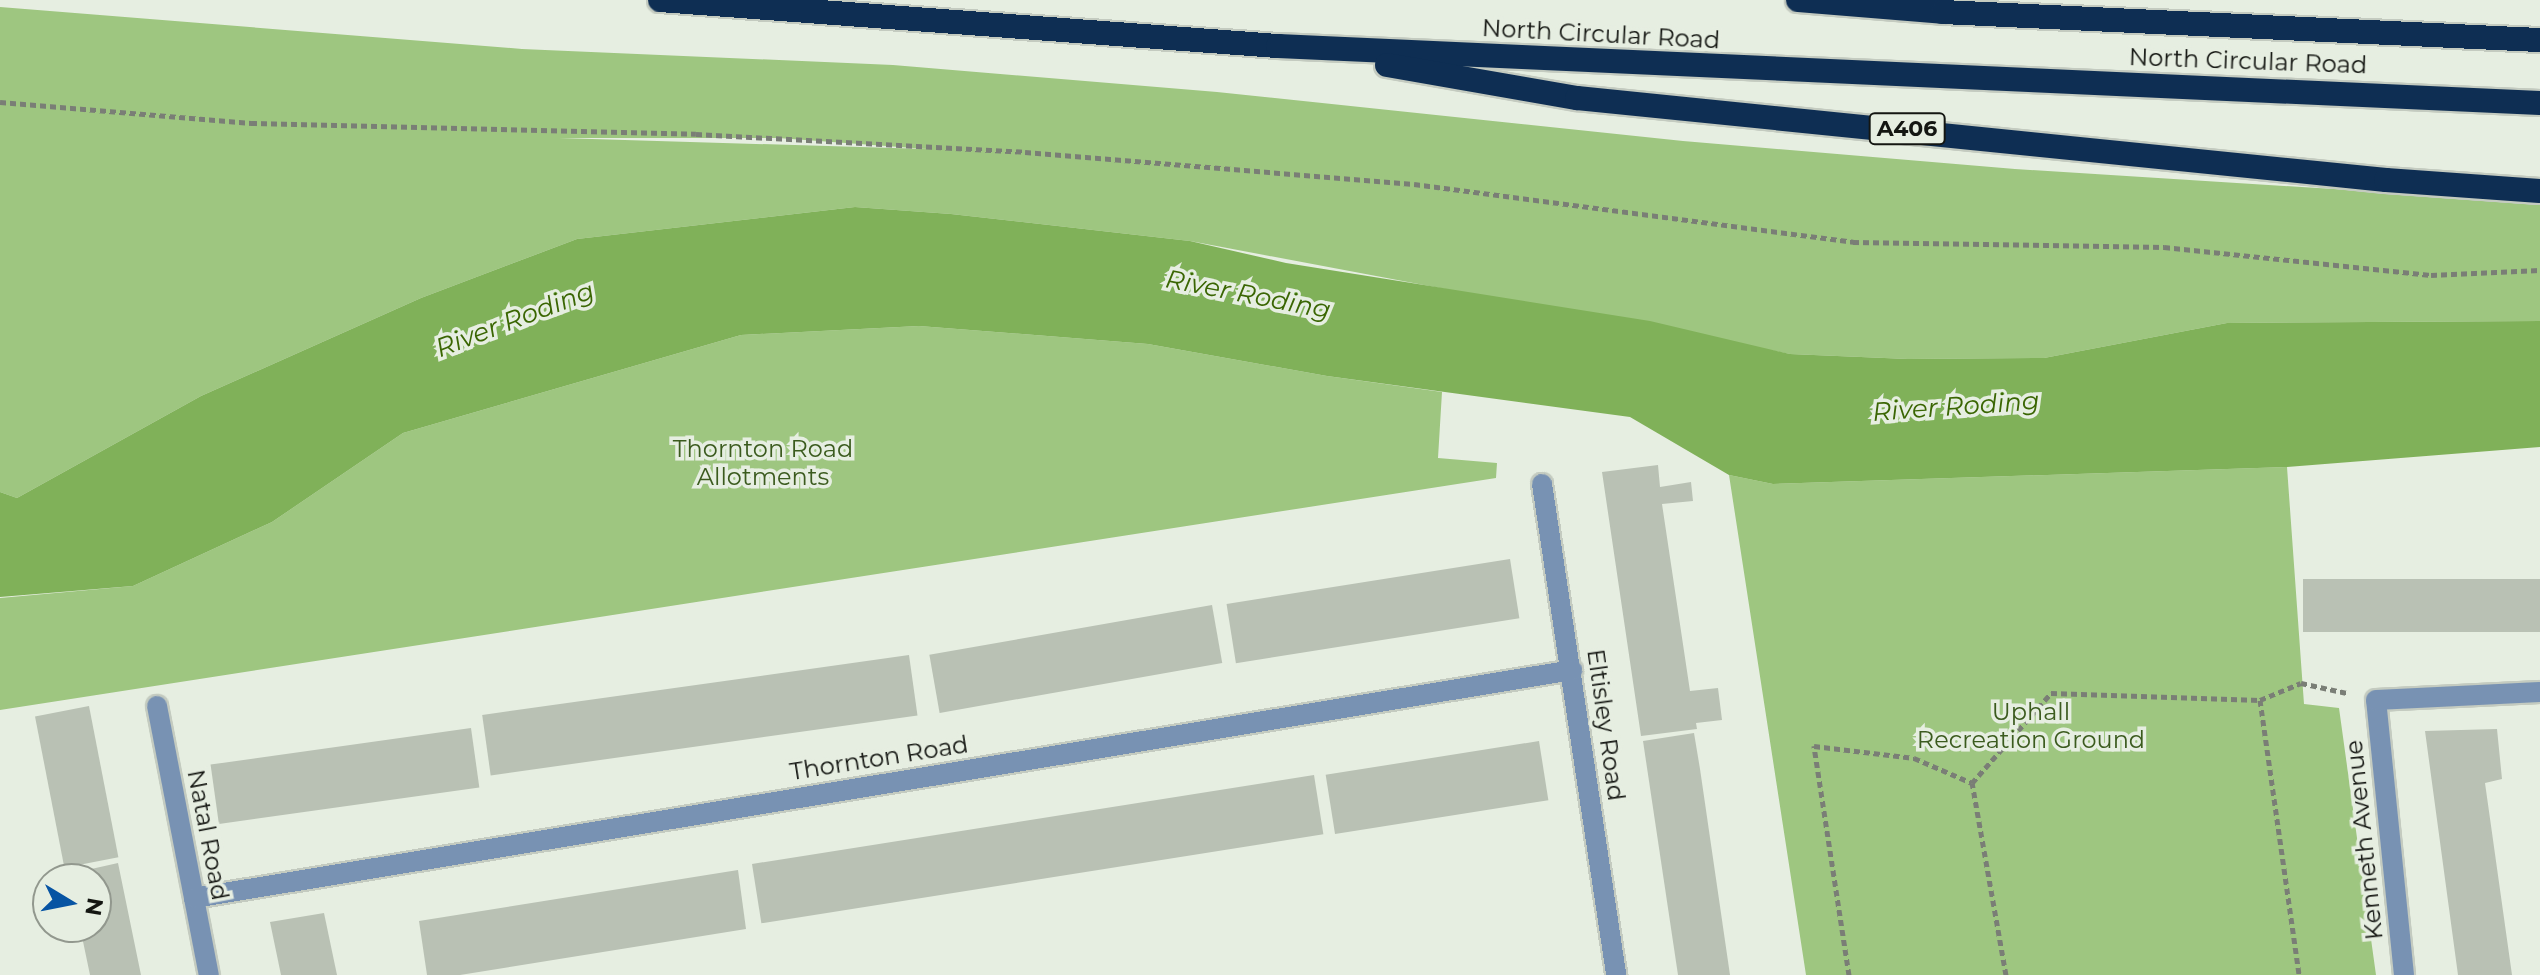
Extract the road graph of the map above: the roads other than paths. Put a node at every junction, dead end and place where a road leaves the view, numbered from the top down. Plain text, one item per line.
1 (660, 0) edge
2 (1798, 0) edge
3 (2540, 40) edge
4 (1278, 46) junction
5 (2540, 103) edge
6 (2540, 191) edge
7 (1542, 484) dead end
8 (1572, 670) junction
9 (2540, 692) edge
10 (157, 706) dead end
11 (194, 898) junction
12 (209, 975) edge
13 (1616, 975) edge
14 (2404, 975) edge

1 - 4 highway, North Circular Road / A406
2 - 3 highway, North Circular Road
4 - 5 highway, North Circular Road / A406
4 - 6 highway, A406
7 - 8 street, Eltisley Road
8 - 11 street, Thornton Road
8 - 13 street, Eltisley Road
9 - 14 street, Kenneth Avenue
10 - 11 street, Natal Road
11 - 12 street, Natal Road

